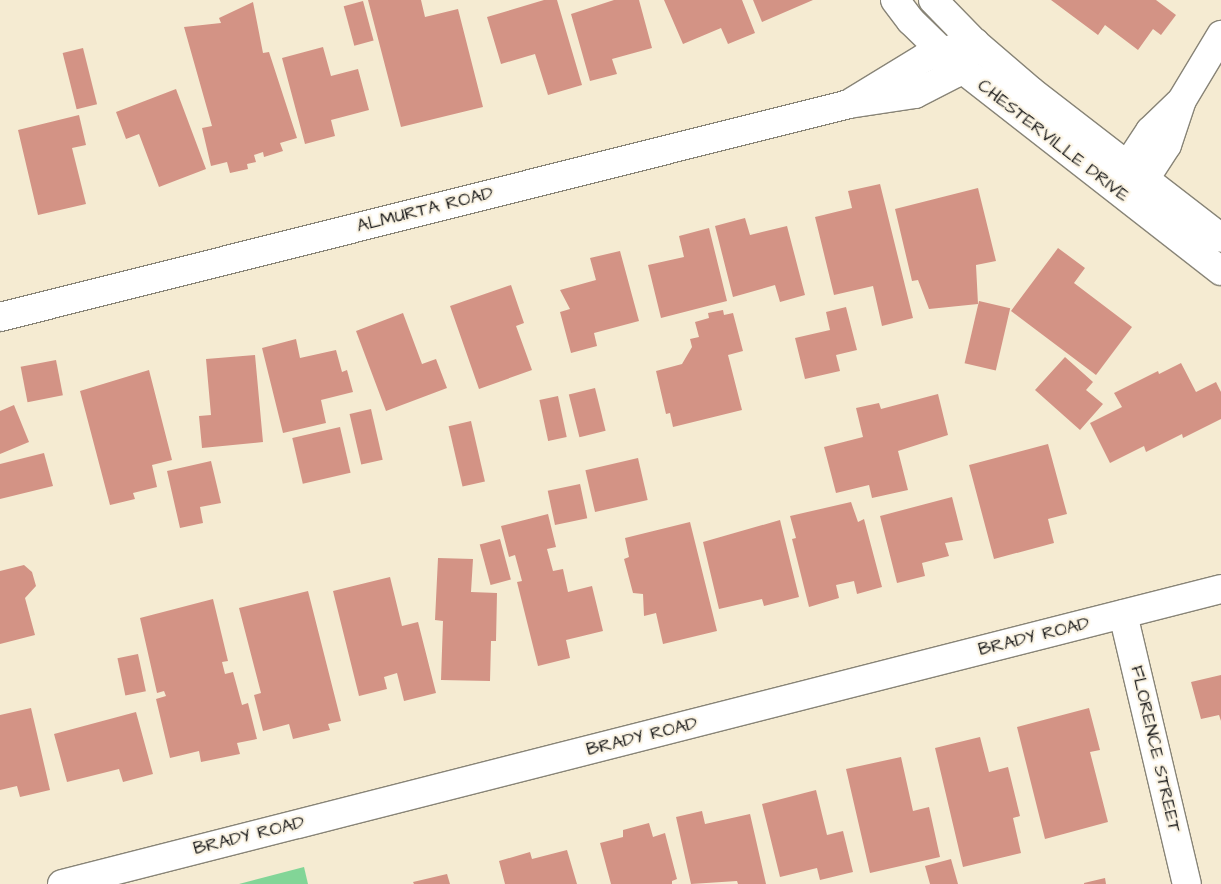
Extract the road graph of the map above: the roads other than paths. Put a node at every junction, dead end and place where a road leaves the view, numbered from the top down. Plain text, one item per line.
1 (895, 0) edge
2 (933, 0) edge
3 (1221, 35) edge
4 (975, 43) junction
5 (951, 59) junction
6 (1136, 172) junction
7 (1119, 193) junction
8 (1221, 238) edge
9 (1221, 271) edge
10 (0, 317) edge
11 (1221, 589) edge
12 (1123, 614) junction
13 (62, 884) edge
14 (1187, 884) edge

1 - 5 street, CHESTERVILLE DRIVE
2 - 4 street, CHESTERVILLE DRIVE
3 - 6 street
4 - 5 street
4 - 6 street, CHESTERVILLE DRIVE
5 - 7 street, CHESTERVILLE DRIVE
5 - 10 street, ALMURTA ROAD
6 - 7 street
6 - 8 street, CHESTERVILLE DRIVE
7 - 9 street, CHESTERVILLE DRIVE
11 - 12 street, BRADY ROAD
12 - 13 street, BRADY ROAD
12 - 14 street, FLORENCE STREET

